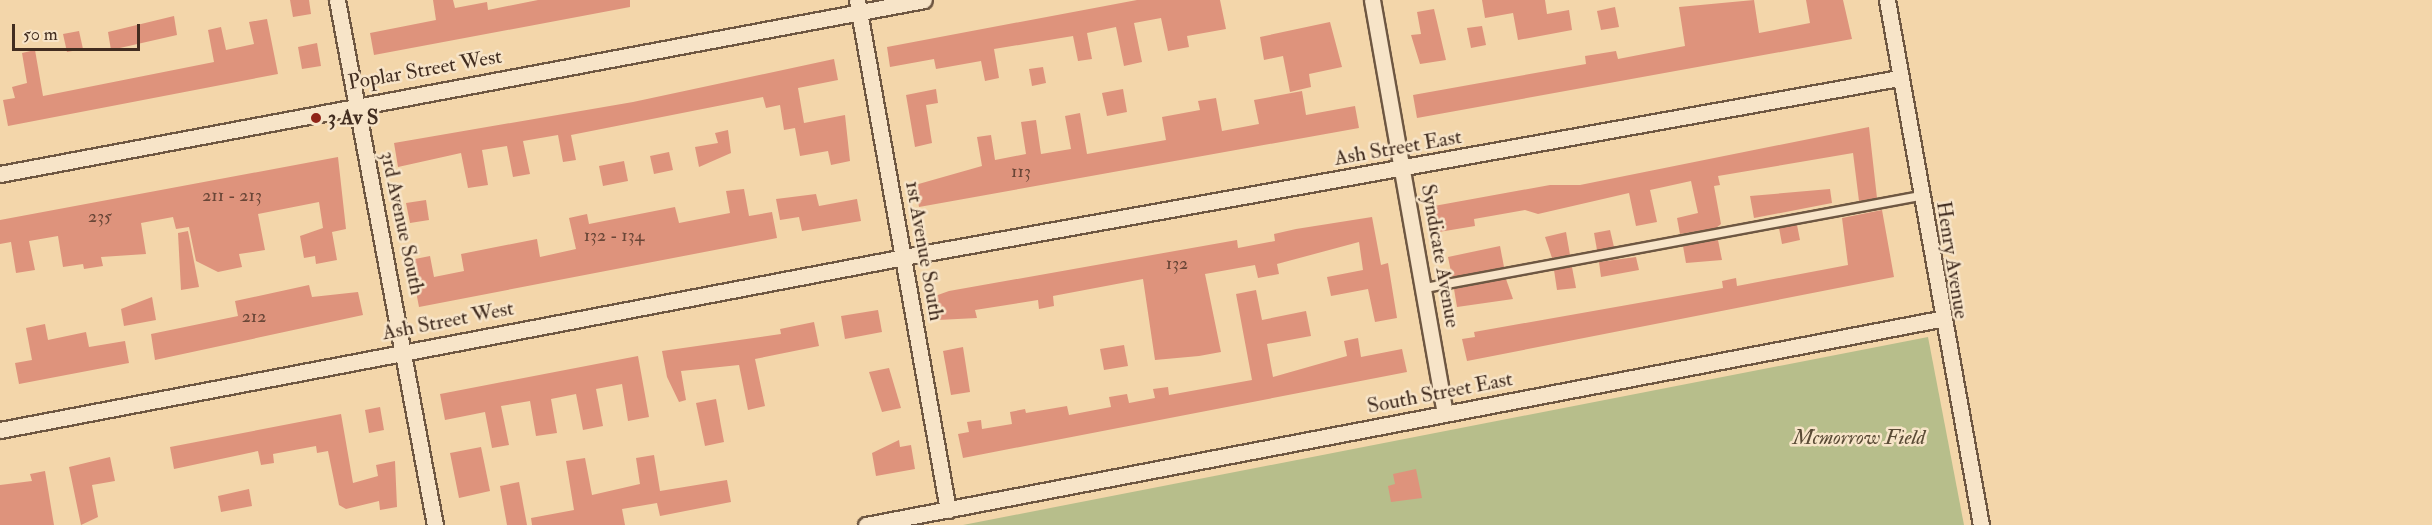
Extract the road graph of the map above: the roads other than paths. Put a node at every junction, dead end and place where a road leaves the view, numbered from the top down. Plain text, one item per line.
1 (337, 0) edge
2 (924, 0) edge
3 (1372, 0) edge
4 (1887, 0) edge
5 (858, 6) edge
6 (1899, 78) junction
7 (356, 104) junction
8 (1403, 169) junction
9 (0, 174) edge
10 (1920, 196) junction
11 (904, 257) junction
12 (1425, 288) junction
13 (1940, 319) junction
14 (406, 350) junction
15 (1445, 413) junction
16 (0, 430) edge
17 (948, 510) junction
18 (435, 525) edge
19 (866, 525) edge
20 (1981, 525) edge

1 - 7 street, 3rd Avenue South
2 - 5 street, Poplar Street West
3 - 8 street, Syndicate Avenue
4 - 6 street, Henry Avenue
5 - 7 street, Poplar Street West
5 - 11 street, 1st Avenue South
6 - 8 street, Ash Street East
6 - 10 street, Henry Avenue
7 - 9 street, Poplar Street West
7 - 14 street, 3rd Avenue South
8 - 11 street, Ash Street East
8 - 12 street, Syndicate Avenue
10 - 12 lane
10 - 13 street, Henry Avenue
11 - 14 street, Ash Street West
11 - 17 street, 1st Avenue South
12 - 15 street, Syndicate Avenue
13 - 15 street, South Street East
13 - 20 street, Henry Avenue
14 - 16 street, Ash Street West
14 - 18 street, 3rd Avenue South
15 - 17 street, South Street East
17 - 19 street, South Street East

